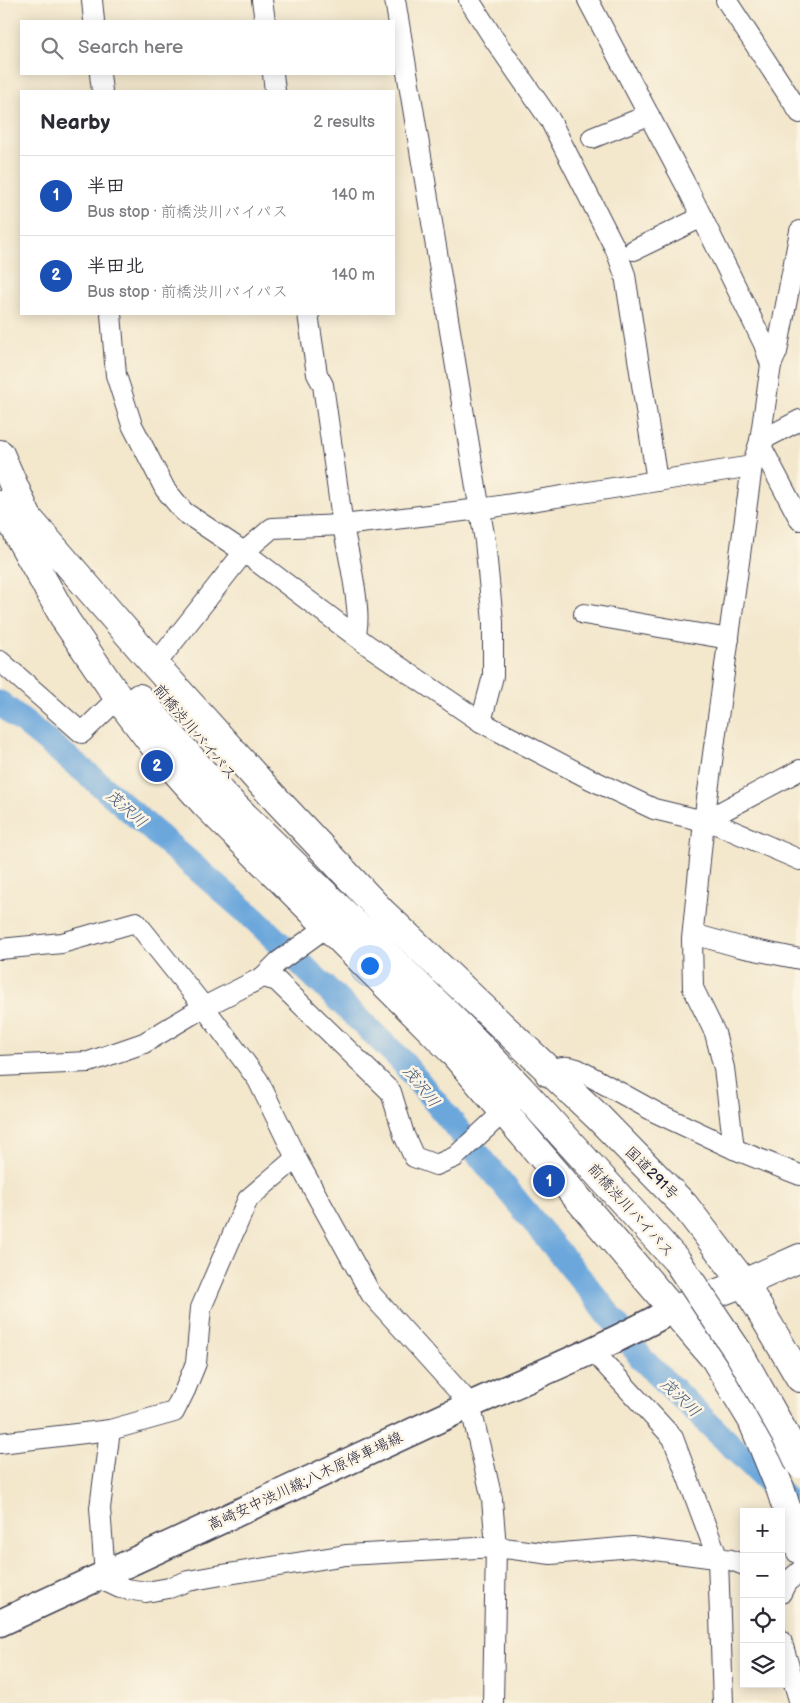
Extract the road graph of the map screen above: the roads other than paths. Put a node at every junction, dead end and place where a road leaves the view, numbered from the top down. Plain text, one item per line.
1 (92, 0) edge
2 (262, 0) edge
3 (395, 0) edge
4 (469, 0) edge
5 (588, 0) edge
6 (726, 0) edge
7 (94, 20) edge
8 (265, 20) edge
9 (100, 75) edge
10 (272, 75) edge
11 (102, 90) edge
12 (275, 90) edge
13 (800, 113) edge
14 (649, 115) junction
15 (592, 138) dead end
16 (702, 217) junction
17 (800, 231) edge
18 (634, 250) dead end
19 (111, 315) edge
20 (308, 315) edge
21 (771, 365) junction
22 (800, 420) edge
23 (760, 442) junction
24 (0, 454) edge
25 (752, 466) junction
26 (657, 481) junction
27 (0, 506) edge
28 (480, 509) junction
29 (800, 520) edge
30 (343, 525) junction
31 (23, 527) junction
32 (244, 552) junction
33 (584, 614) dead end
34 (355, 635) junction
35 (729, 639) junction
36 (0, 662) edge
37 (155, 664) junction
38 (118, 698) junction
39 (481, 722) junction
40 (800, 770) edge
41 (704, 821) junction
42 (800, 860) edge
43 (328, 926) junction
44 (693, 934) junction
45 (0, 949) edge
46 (800, 959) edge
47 (263, 977) junction
48 (204, 1007) junction
49 (0, 1066) edge
50 (548, 1074) junction
51 (503, 1112) junction
52 (734, 1149) junction
53 (296, 1158) junction
54 (800, 1175) edge
55 (800, 1258) edge
56 (744, 1283) junction
57 (672, 1310) junction
58 (602, 1346) junction
59 (800, 1378) edge
60 (470, 1404) junction
61 (110, 1430) junction
62 (0, 1444) edge
63 (800, 1464) edge
64 (496, 1547) junction
65 (800, 1550) edge
66 (718, 1559) junction
67 (740, 1563) edge
68 (105, 1574) junction
69 (0, 1623) edge
70 (782, 1643) edge
71 (493, 1703) edge
72 (722, 1703) edge
73 (800, 1703) edge

1 - 7 street
2 - 8 street
3 - 28 street
4 - 26 street
5 - 14 street
6 - 13 street
9 - 11 street
10 - 12 street
14 - 15 street
14 - 16 street
16 - 18 street
16 - 21 street
17 - 21 street
19 - 32 street
20 - 30 street
21 - 23 street
22 - 23 street
23 - 25 street
23 - 29 street
24 - 31 highway, 前橋渋川バイパス
25 - 26 street
25 - 35 street
26 - 28 street
27 - 31 highway, 前橋渋川バイパス
28 - 30 street
28 - 39 street
30 - 32 street
30 - 34 street
31 - 37 highway, 国道291号
31 - 38 highway
31 - 63 highway, 前橋渋川バイパス, bridge
32 - 34 street
32 - 37 street
33 - 35 street
34 - 39 street
35 - 41 street
36 - 38 street
37 - 50 highway, 国道291号
38 - 43 highway
39 - 41 street
40 - 41 street
41 - 42 street
41 - 44 street
43 - 47 street
43 - 51 highway
44 - 46 street
44 - 52 street
45 - 48 street
47 - 48 street
47 - 51 street
48 - 49 street
48 - 53 street
50 - 52 street
50 - 56 highway, 国道291号
51 - 57 highway
52 - 54 street
53 - 60 street
53 - 61 street
55 - 56 highway
56 - 57 highway
56 - 59 highway, 国道291号
57 - 58 main road, 高崎安中渋川線;八木原停車場線
57 - 65 highway
58 - 60 main road, 高崎安中渋川線;八木原停車場線
58 - 66 street
60 - 64 street
60 - 68 main road, 高崎安中渋川線;八木原停車場線
61 - 62 street
61 - 68 street
64 - 66 street
64 - 68 street
64 - 71 street
66 - 67 street
66 - 72 street
68 - 69 main road, 高崎安中渋川線;八木原停車場線
70 - 73 street

